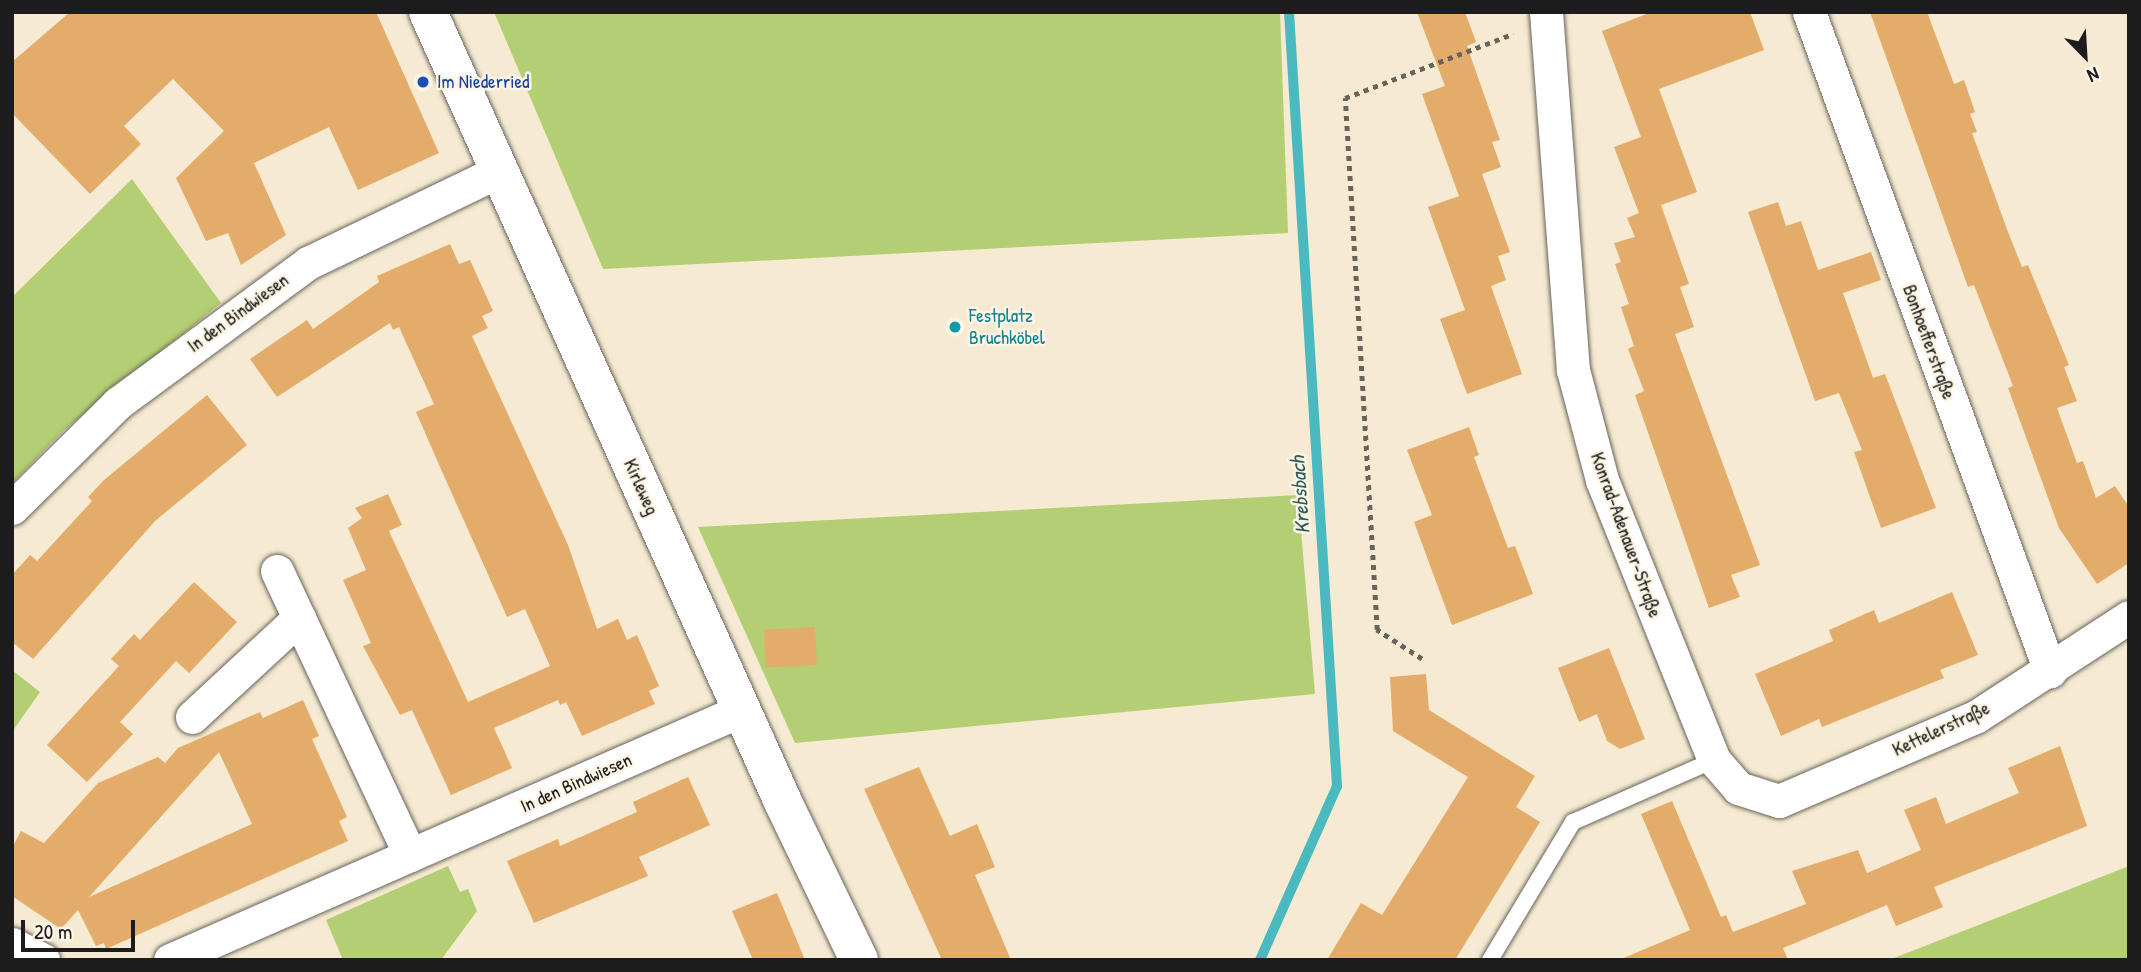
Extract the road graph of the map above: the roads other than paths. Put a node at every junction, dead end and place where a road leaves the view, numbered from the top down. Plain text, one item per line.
1 (428, 12) edge
2 (1809, 12) edge
3 (1546, 17) edge
4 (499, 171) junction
5 (12, 508) edge
6 (277, 571) dead end
7 (2129, 617) edge
8 (299, 618) junction
9 (2050, 671) junction
10 (742, 710) junction
11 (192, 717) dead end
12 (1714, 761) junction
13 (1779, 801) joint
14 (410, 855) junction
15 (12, 944) edge
16 (43, 960) edge
17 (170, 960) edge
18 (859, 960) edge
19 (1490, 960) edge

1 - 4 street, Kirleweg
2 - 9 street, Bonhoefferstraße
3 - 12 street, Konrad-Adenauer-Straße
4 - 5 street, In den Bindwiesen
4 - 10 street, Kirleweg
6 - 8 street
7 - 9 street, Kettelerstraße
8 - 11 street
8 - 14 street
9 - 13 street, Kettelerstraße
10 - 14 street, In den Bindwiesen
10 - 18 street, Kirleweg
12 - 13 street, Konrad-Adenauer-Straße
12 - 19 lane
14 - 17 street, In den Bindwiesen
15 - 16 street

